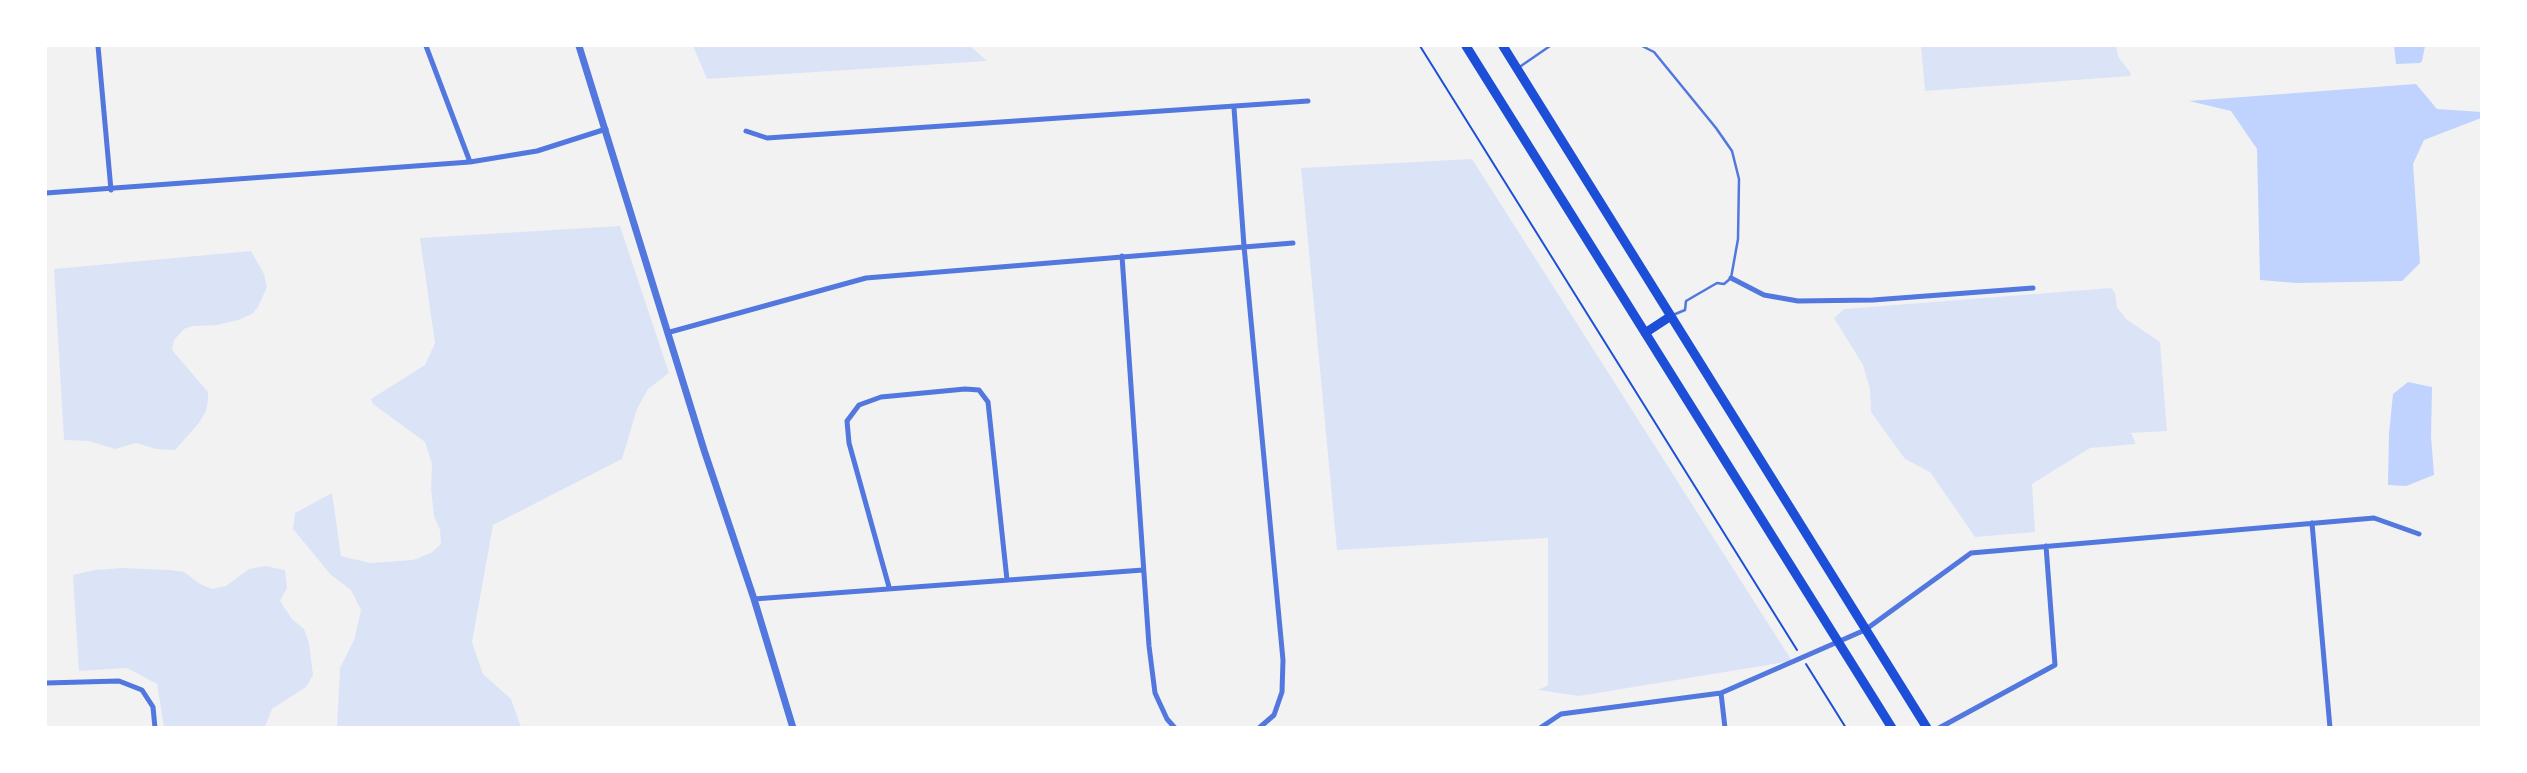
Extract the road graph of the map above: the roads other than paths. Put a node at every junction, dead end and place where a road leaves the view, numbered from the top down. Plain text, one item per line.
1 (98, 46) edge
2 (426, 46) edge
3 (579, 46) edge
4 (1466, 46) edge
5 (1503, 46) edge
6 (1550, 46) edge
7 (1642, 46) edge
8 (1517, 69) junction
9 (1308, 101) dead end
10 (1234, 108) junction
11 (606, 129) junction
12 (746, 131) dead end
13 (470, 162) junction
14 (111, 190) junction
15 (46, 193) edge
16 (1293, 243) dead end
17 (1244, 246) junction
18 (1122, 256) junction
19 (1731, 278) junction
20 (2033, 288) dead end
21 (1671, 316) junction
22 (670, 332) junction
23 (1645, 333) junction
24 (2312, 523) junction
25 (2418, 534) dead end
26 (2046, 546) junction
27 (1143, 570) junction
28 (1007, 580) junction
29 (889, 587) junction
30 (754, 599) junction
31 (1865, 630) junction
32 (1838, 642) junction
33 (46, 683) edge
34 (1721, 693) junction
35 (155, 727) edge
36 (793, 727) edge
37 (1175, 727) edge
38 (1259, 727) edge
39 (1540, 727) edge
40 (1725, 727) edge
41 (1892, 727) edge
42 (1927, 727) edge
43 (1939, 727) edge
44 (2330, 727) edge

1 - 14 street
2 - 13 street
3 - 11 street
4 - 23 main road
5 - 8 main road
6 - 8 lane
7 - 19 lane
8 - 21 main road
9 - 10 street
10 - 12 street
10 - 17 street
11 - 13 street
11 - 22 street
13 - 14 street
14 - 15 street
16 - 17 street
17 - 18 street
17 - 38 street
18 - 22 street
18 - 27 street
19 - 20 street
19 - 21 lane
21 - 23 main road
21 - 31 main road
22 - 30 street
23 - 32 main road
24 - 25 street
24 - 26 street
24 - 44 street
26 - 31 street
26 - 43 street
27 - 28 street
27 - 37 street
28 - 29 street
28 - 29 street
29 - 30 street
30 - 36 street
31 - 32 street
31 - 42 main road
32 - 34 street
32 - 41 main road
33 - 35 street
34 - 39 street
34 - 40 street

